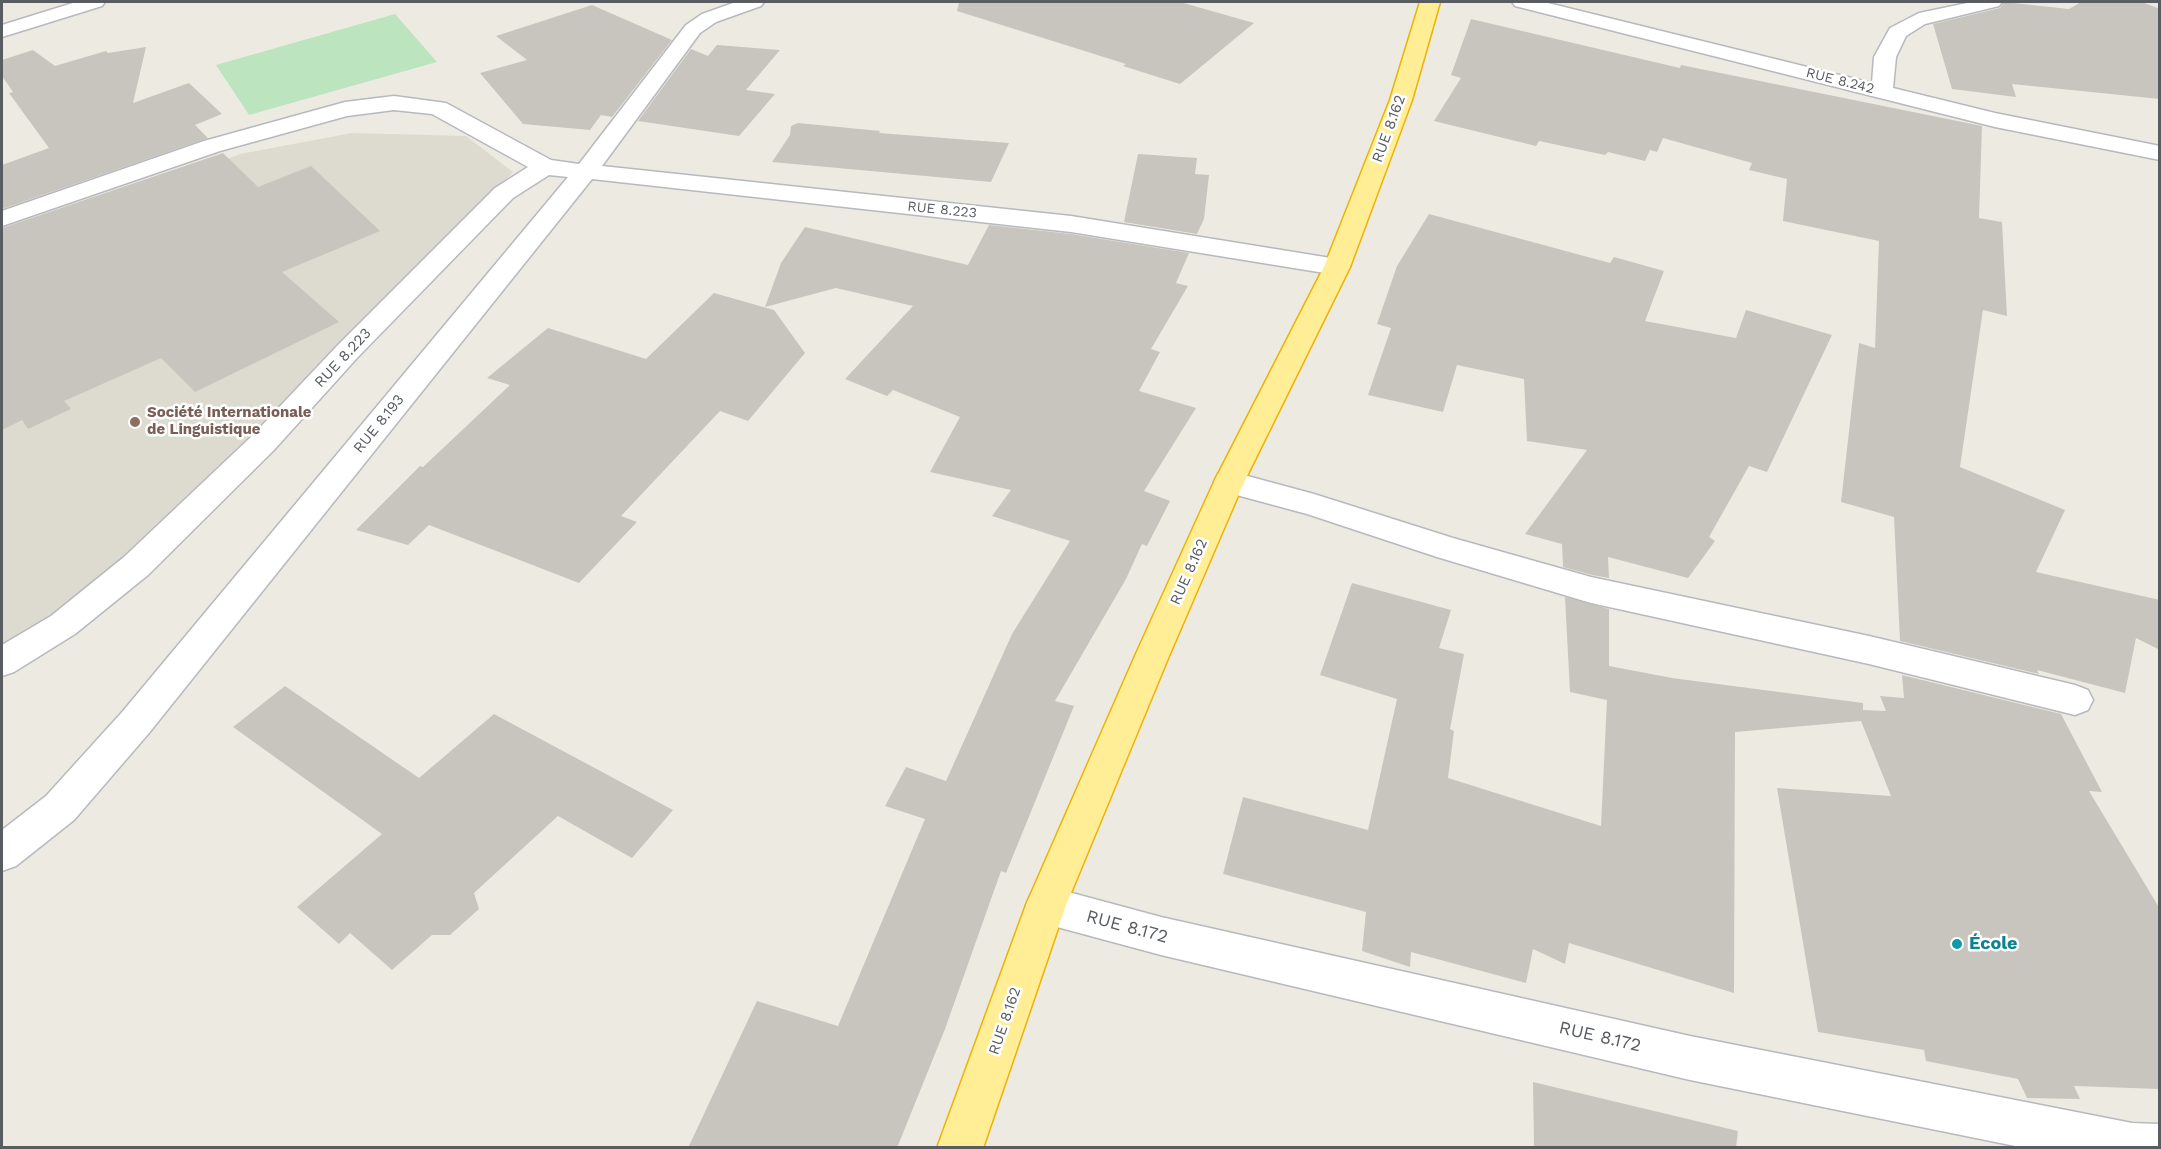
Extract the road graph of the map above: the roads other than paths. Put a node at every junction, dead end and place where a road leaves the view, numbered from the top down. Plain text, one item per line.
1 (754, 2) edge
2 (1430, 2) edge
3 (1522, 2) edge
4 (1992, 2) edge
5 (84, 3) edge
6 (2, 31) edge
7 (1882, 92) junction
8 (2160, 153) edge
9 (545, 166) junction
10 (585, 172) junction
11 (2, 219) edge
12 (1337, 267) junction
13 (1229, 482) junction
14 (2, 662) edge
15 (2075, 700) dead end
16 (2, 853) edge
17 (1046, 905) junction
18 (2160, 1147) edge
19 (960, 1148) edge

1 - 10 street, RUE 8.193
2 - 12 highway, RUE 8.162
3 - 7 street, RUE 8.242
4 - 7 street
5 - 6 street
7 - 8 street, RUE 8.242
9 - 10 street, RUE 8.223
9 - 11 street, RUE 8.223
9 - 14 street, RUE 8.223
10 - 12 street, RUE 8.223
10 - 16 street, RUE 8.193
12 - 13 highway, RUE 8.162
13 - 15 street
13 - 17 highway, RUE 8.162
17 - 18 street, RUE 8.172
17 - 19 highway, RUE 8.162

